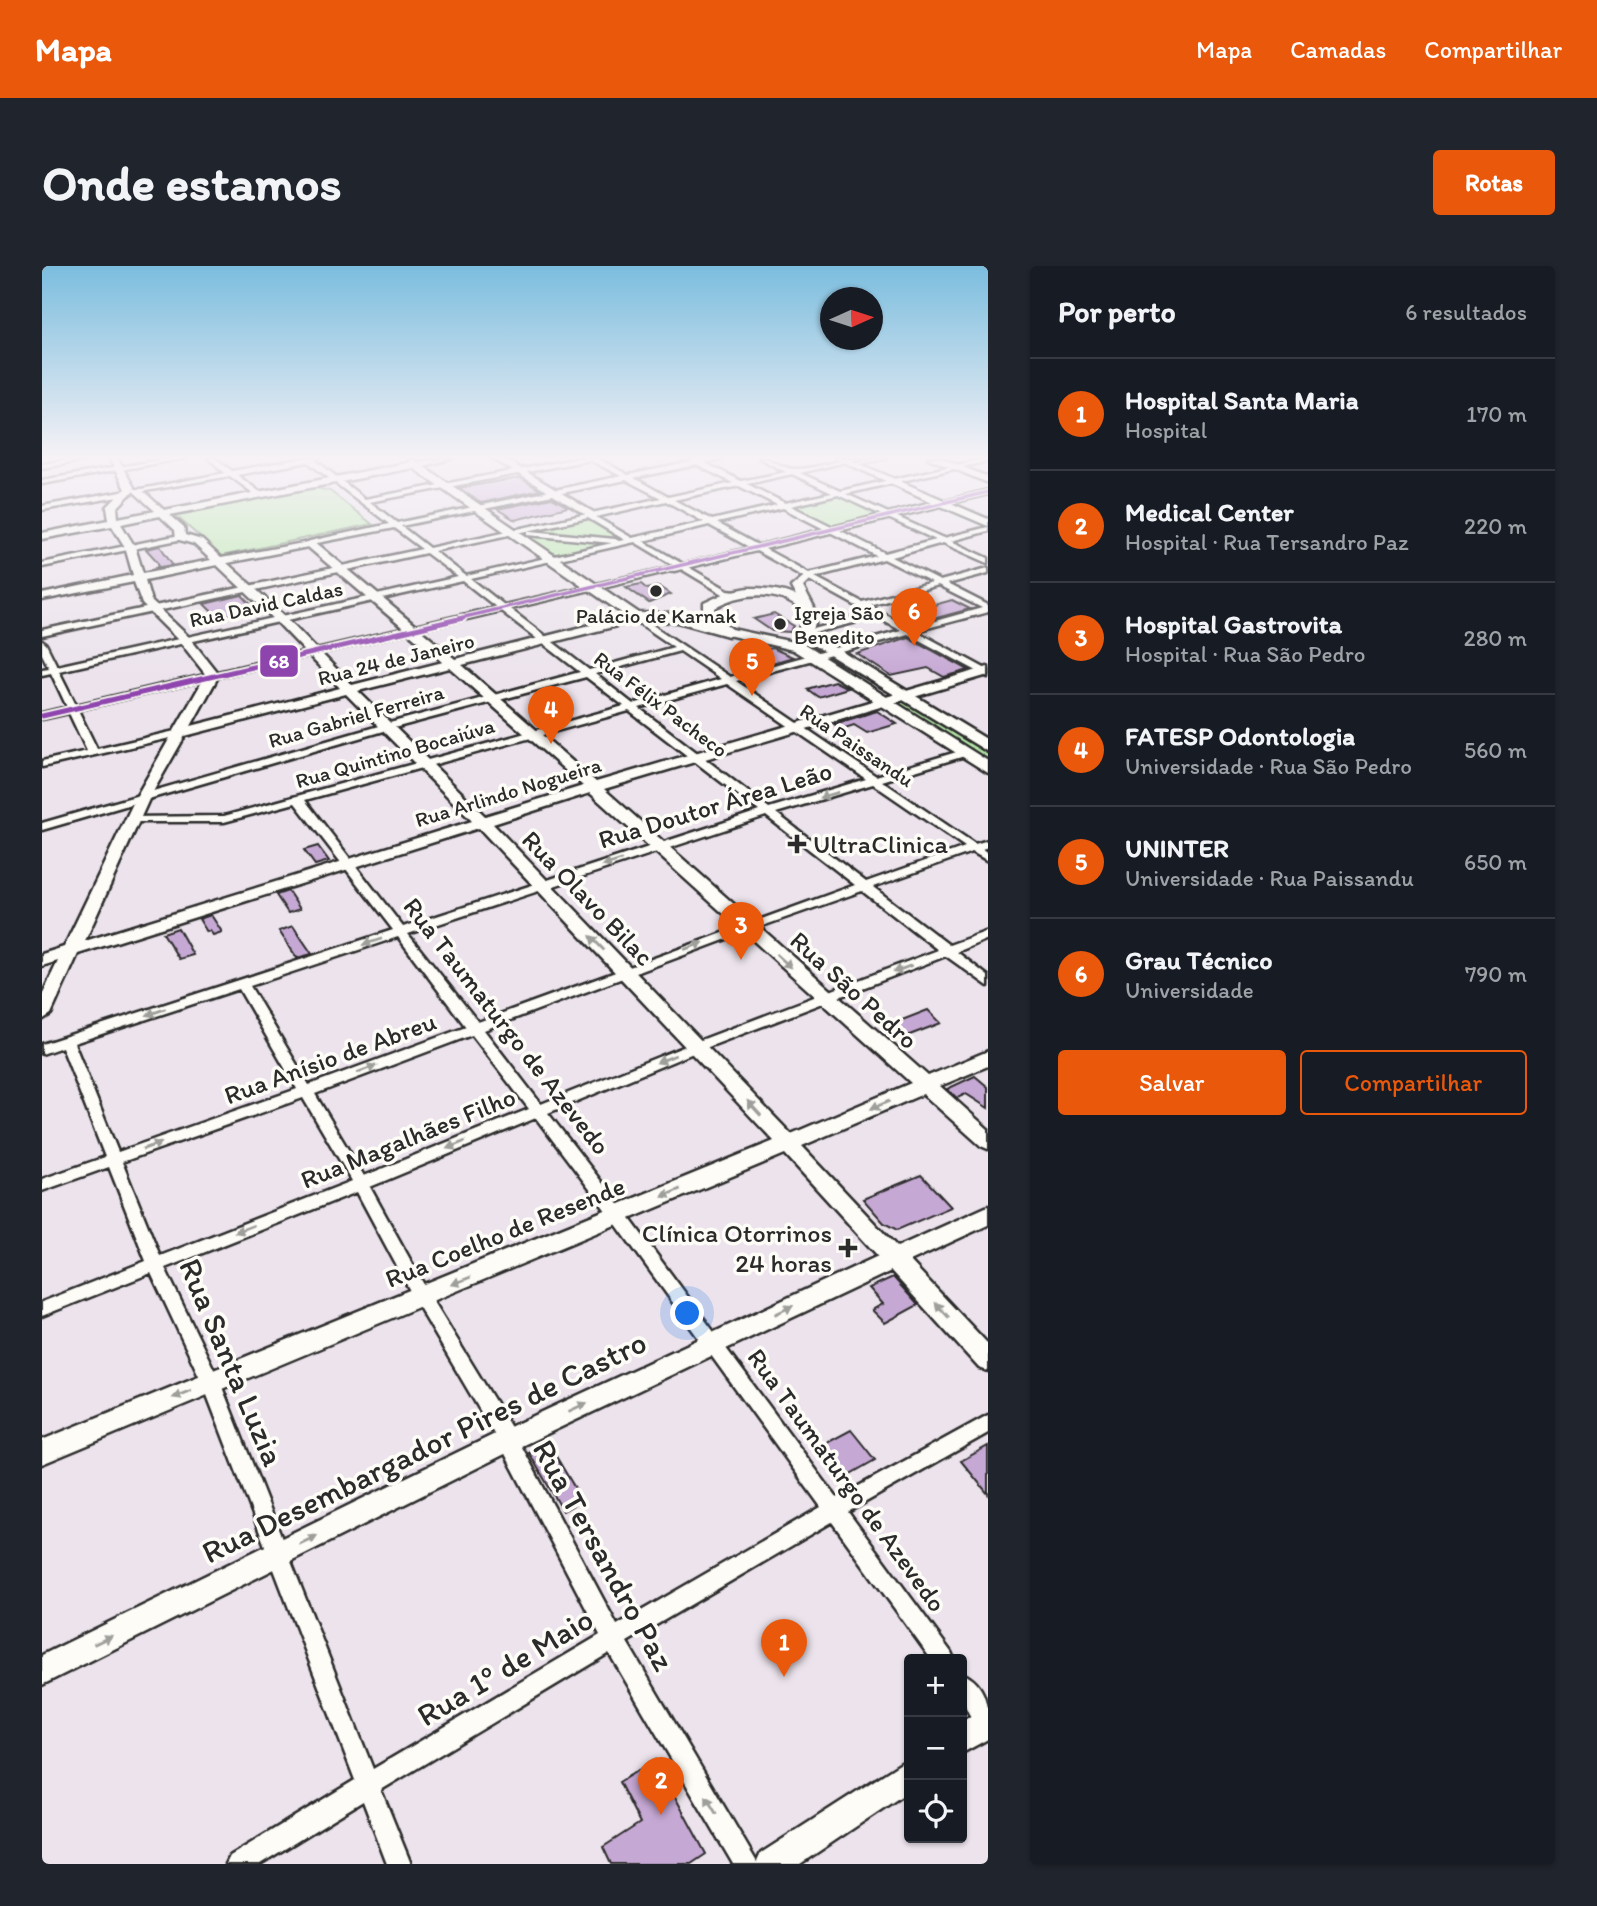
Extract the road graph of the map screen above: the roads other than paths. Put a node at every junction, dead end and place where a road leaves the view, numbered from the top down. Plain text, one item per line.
1 (60, 533) edge
2 (126, 533) edge
3 (182, 533) edge
4 (357, 533) edge
5 (408, 533) edge
6 (515, 533) edge
7 (528, 533) edge
8 (618, 533) edge
9 (672, 533) edge
10 (729, 533) edge
11 (828, 533) edge
12 (838, 533) edge
13 (926, 533) edge
14 (975, 533) edge
15 (519, 535) junction
16 (42, 536) edge
17 (180, 537) junction
18 (944, 541) junction
19 (633, 542) junction
20 (310, 543) junction
21 (134, 547) junction
22 (758, 548) junction
23 (431, 551) junction
24 (885, 556) junction
25 (552, 559) junction
26 (988, 561) edge
27 (217, 562) junction
28 (42, 565) edge
29 (678, 567) junction
30 (343, 569) junction
31 (988, 570) edge
32 (808, 576) junction
33 (142, 577) junction
34 (467, 578) junction
35 (702, 582) junction
36 (939, 583) junction
37 (594, 588) junction
38 (247, 590) junction
39 (740, 594) junction
40 (42, 597) edge
41 (377, 598) junction
42 (716, 600) junction
43 (861, 605) junction
44 (506, 608) junction
45 (988, 608) edge
46 (154, 609) junction
47 (879, 614) junction
48 (636, 617) junction
49 (281, 619) junction
50 (812, 623) junction
51 (414, 630) junction
52 (910, 631) junction
53 (728, 632) junction
54 (42, 633) edge
55 (185, 640) junction
56 (549, 641) junction
57 (42, 644) edge
58 (682, 649) junction
59 (832, 651) junction
60 (311, 653) junction
61 (813, 657) junction
62 (453, 665) junction
63 (54, 669) junction
64 (42, 672) edge
65 (987, 672) edge
66 (588, 673) junction
67 (213, 675) junction
68 (729, 680) junction
69 (351, 691) junction
70 (903, 695) junction
71 (493, 698) junction
72 (883, 701) junction
73 (633, 707) junction
74 (74, 709) junction
75 (42, 716) edge
76 (386, 727) junction
77 (797, 727) junction
78 (179, 733) junction
79 (532, 734) junction
80 (988, 747) edge
81 (93, 752) junction
82 (964, 753) junction
83 (699, 757) junction
84 (42, 764) edge
85 (427, 765) junction
86 (988, 768) edge
87 (876, 781) junction
88 (592, 788) junction
89 (143, 797) junction
90 (299, 800) junction
91 (768, 812) junction
92 (133, 820) junction
93 (482, 823) junction
94 (42, 827) edge
95 (988, 843) edge
96 (657, 848) junction
97 (974, 848) junction
98 (988, 858) edge
99 (346, 864) junction
100 (542, 886) junction
101 (866, 886) junction
102 (747, 927) junction
103 (399, 934) junction
104 (988, 935) edge
105 (71, 950) junction
106 (948, 952) junction
107 (42, 960) edge
108 (624, 972) junction
109 (988, 982) edge
110 (242, 984) junction
111 (826, 998) junction
112 (42, 1014) edge
113 (475, 1030) junction
114 (67, 1042) junction
115 (698, 1046) junction
116 (42, 1049) edge
117 (988, 1058) edge
118 (925, 1086) junction
119 (307, 1091) junction
120 (539, 1112) junction
121 (988, 1141) edge
122 (787, 1143) junction
123 (112, 1160) junction
124 (361, 1184) junction
125 (42, 1185) edge
126 (988, 1215) edge
127 (619, 1216) junction
128 (895, 1259) junction
129 (155, 1264) junction
130 (422, 1297) junction
131 (42, 1309) edge
132 (712, 1343) junction
133 (988, 1361) edge
134 (211, 1382) junction
135 (988, 1423) edge
136 (508, 1440) junction
137 (42, 1452) edge
138 (833, 1509) junction
139 (278, 1555) junction
140 (613, 1639) junction
141 (940, 1654) edge
142 (42, 1670) edge
143 (967, 1691) edge
144 (988, 1720) edge
145 (967, 1735) edge
146 (904, 1776) edge
147 (367, 1786) junction
148 (238, 1864) edge
149 (399, 1864) edge
150 (746, 1864) edge
151 (772, 1864) edge

1 - 16 street
2 - 21 street
3 - 17 street, Rua Olavo Bilac
4 - 20 street
5 - 23 street, Rua Félix Pacheco
6 - 15 street
7 - 15 street
8 - 19 street
9 - 19 street, Rua David Caldas
10 - 22 street
11 - 22 street
12 - 24 street
13 - 18 street
14 - 18 street
15 - 19 street
15 - 23 street
15 - 25 street
17 - 21 street
17 - 27 street, Rua Olavo Bilac
18 - 24 street
18 - 26 street
19 - 25 street, Rua David Caldas
19 - 29 street
20 - 27 street
20 - 30 street, Rua São Pedro
21 - 28 street
21 - 33 street
22 - 29 street
22 - 32 street
23 - 30 street
23 - 34 street, Rua Félix Pacheco
24 - 32 street
24 - 36 street
25 - 34 street, Rua David Caldas
25 - 37 street
27 - 33 street
27 - 38 street, Rua Olavo Bilac
29 - 35 street
29 - 37 street
30 - 38 street
30 - 41 street, Rua São Pedro
31 - 36 street
32 - 43 street
32 - 50 street
33 - 40 street
33 - 46 street
34 - 41 street, Rua David Caldas
34 - 44 street, Rua Félix Pacheco
35 - 39 street
35 - 42 street
36 - 43 street
36 - 45 street
37 - 44 street
37 - 48 street
38 - 46 street
38 - 49 street, Rua Olavo Bilac
39 - 42 main road
39 - 50 main road
41 - 49 street, Rua David Caldas
41 - 51 street, Rua São Pedro
42 - 53 main road
43 - 47 street
44 - 51 street
44 - 56 street, Rua Félix Pacheco
45 - 52 street, Rua Quintino Bocaiúva
46 - 54 street
46 - 55 street
47 - 50 street
47 - 52 street
48 - 53 street, Rua 24 de Janeiro
48 - 56 street, Rua 24 de Janeiro
48 - 58 street, Rua Paissandu
49 - 55 street, Rua David Caldas
49 - 60 street, Rua Olavo Bilac
50 - 59 main road
51 - 60 street
51 - 62 street, Rua São Pedro
52 - 59 street, Rua Quintino Bocaiúva
52 - 65 street
53 - 61 main road
55 - 63 street, Rua David Caldas
55 - 67 street
56 - 62 street, Rua 24 de Janeiro
56 - 66 street, Rua Félix Pacheco
57 - 63 street
58 - 66 street, Rua Gabriel Ferreira
58 - 68 street, Rua Paissandu
59 - 61 street, Rua Quintino Bocaiúva
59 - 70 main road
60 - 67 street
60 - 69 street, Rua Olavo Bilac
61 - 68 street, Rua Quintino Bocaiúva
61 - 72 main road
62 - 69 street, Rua 24 de Janeiro
62 - 71 street, Rua São Pedro
63 - 64 street, Rua David Caldas
63 - 74 street
65 - 70 street, Rua Arlindo Nogueira
66 - 71 street, Rua Gabriel Ferreira
66 - 73 street, Rua Félix Pacheco
67 - 74 street
67 - 78 street
68 - 73 street, Rua Quintino Bocaiúva
68 - 77 street, Rua Paissandu
69 - 76 street, Rua Olavo Bilac
69 - 78 street, Rua 24 de Janeiro
70 - 72 street, Rua Arlindo Nogueira
70 - 80 main road
71 - 76 street, Rua Gabriel Ferreira
71 - 79 street, Rua São Pedro
72 - 77 street, Rua Arlindo Nogueira
72 - 82 main road
73 - 79 street, Rua Quintino Bocaiúva
73 - 83 street, Rua Félix Pacheco
74 - 75 street
74 - 81 street
76 - 85 street, Rua Olavo Bilac
76 - 89 street, Rua Gabriel Ferreira
77 - 83 street, Rua Arlindo Nogueira
77 - 87 street, Rua Paissandu
78 - 81 street, Rua 24 de Janeiro
78 - 89 street
79 - 85 street, Rua Quintino Bocaiúva
79 - 88 street, Rua São Pedro
81 - 84 street, Rua 24 de Janeiro
82 - 86 main road
82 - 87 street, Rua Doutor Área Leão
83 - 88 street, Rua Arlindo Nogueira
83 - 91 street, Rua Félix Pacheco
85 - 90 street, Rua Quintino Bocaiúva
85 - 93 street, Rua Olavo Bilac
87 -> 91 street, Rua Doutor Área Leão
87 - 97 street, Rua Paissandu
88 - 93 street, Rua Arlindo Nogueira
88 - 96 street, Rua São Pedro
89 - 92 street
89 - 94 street, Rua Gabriel Ferreira
90 - 92 street, Rua Quintino Bocaiúva
90 - 99 street, Rua Taumaturgo de Azevedo
91 - 96 street, Rua Doutor Área Leão
91 - 101 street, Rua Félix Pacheco
92 - 105 street
93 - 99 street, Rua Arlindo Nogueira
93 - 100 street, Rua Olavo Bilac
95 - 97 street, Rua Anísio de Abreu
96 -> 100 street, Rua Doutor Área Leão
96 - 102 street, Rua São Pedro
97 - 98 street, Rua Paissandu
97 - 101 street, Rua Anísio de Abreu
99 - 103 street, Rua Taumaturgo de Azevedo
99 - 105 street, Rua Arlindo Nogueira
100 - 103 street, Rua Doutor Área Leão
108 -> 100 street, Rua Olavo Bilac
101 - 102 street, Rua Anísio de Abreu
101 - 106 street, Rua Félix Pacheco
108 -> 102 street, Rua Anísio de Abreu
102 -> 111 street, Rua São Pedro
103 -> 110 street, Rua Doutor Área Leão
103 - 113 street, Rua Taumaturgo de Azevedo
104 - 106 street, Rua Magalhães Filho
105 - 107 street, Rua Arlindo Nogueira
105 - 112 street
106 - 109 street, Rua Félix Pacheco
106 -> 111 street, Rua Magalhães Filho
108 - 113 street, Rua Anísio de Abreu
108 - 115 street, Rua Olavo Bilac
110 -> 114 street, Rua Doutor Área Leão
110 - 119 street, Rua Tersandro Paz
111 - 115 street, Rua Magalhães Filho
111 - 118 street, Rua São Pedro
119 -> 113 street, Rua Anísio de Abreu
113 - 120 street, Rua Taumaturgo de Azevedo
114 - 116 street, Rua Doutor Área Leão
114 - 123 street, Rua Santa Luzia
115 -> 120 street, Rua Magalhães Filho
122 -> 115 street, Rua Olavo Bilac
117 - 118 street, Rua Coelho de Resende
118 - 121 street, Rua São Pedro
118 -> 122 street, Rua Coelho de Resende
123 -> 119 street, Rua Anísio de Abreu
119 - 124 street, Rua Tersandro Paz
120 -> 124 street, Rua Magalhães Filho
120 - 127 street, Rua Taumaturgo de Azevedo
122 -> 127 street, Rua Coelho de Resende
122 - 128 street, Rua Olavo Bilac
123 - 125 street, Rua Anísio de Abreu
123 - 129 street, Rua Santa Luzia
124 -> 129 street, Rua Magalhães Filho
124 - 130 street, Rua Tersandro Paz
126 - 128 street, Rua Desembargador Pires de Castro
127 -> 130 street, Rua Coelho de Resende
127 - 132 street, Rua Taumaturgo de Azevedo
132 -> 128 street, Rua Desembargador Pires de Castro
133 -> 128 street, Rua Olavo Bilac
129 - 131 street, Rua Magalhães Filho
129 - 134 street, Rua Santa Luzia
130 - 134 street, Rua Coelho de Resende
130 - 136 street, Rua Tersandro Paz
136 -> 132 street, Rua Desembargador Pires de Castro
132 - 138 street, Rua Taumaturgo de Azevedo
134 -> 137 street, Rua Coelho de Resende
134 - 139 street, Rua Santa Luzia
135 - 138 street, Rua 1º de Maio
139 -> 136 street, Rua Desembargador Pires de Castro
136 - 140 street, Rua Tersandro Paz
138 - 140 street, Rua 1º de Maio
138 - 141 street, Rua Taumaturgo de Azevedo
142 -> 139 street, Rua Desembargador Pires de Castro
139 - 147 street, Rua Santa Luzia
140 - 147 street, Rua 1º de Maio
150 -> 140 street, Rua Tersandro Paz
143 - 144 street
144 - 145 street
146 - 151 street
147 - 148 street, Rua 1º de Maio
147 - 149 street, Rua Santa Luzia

